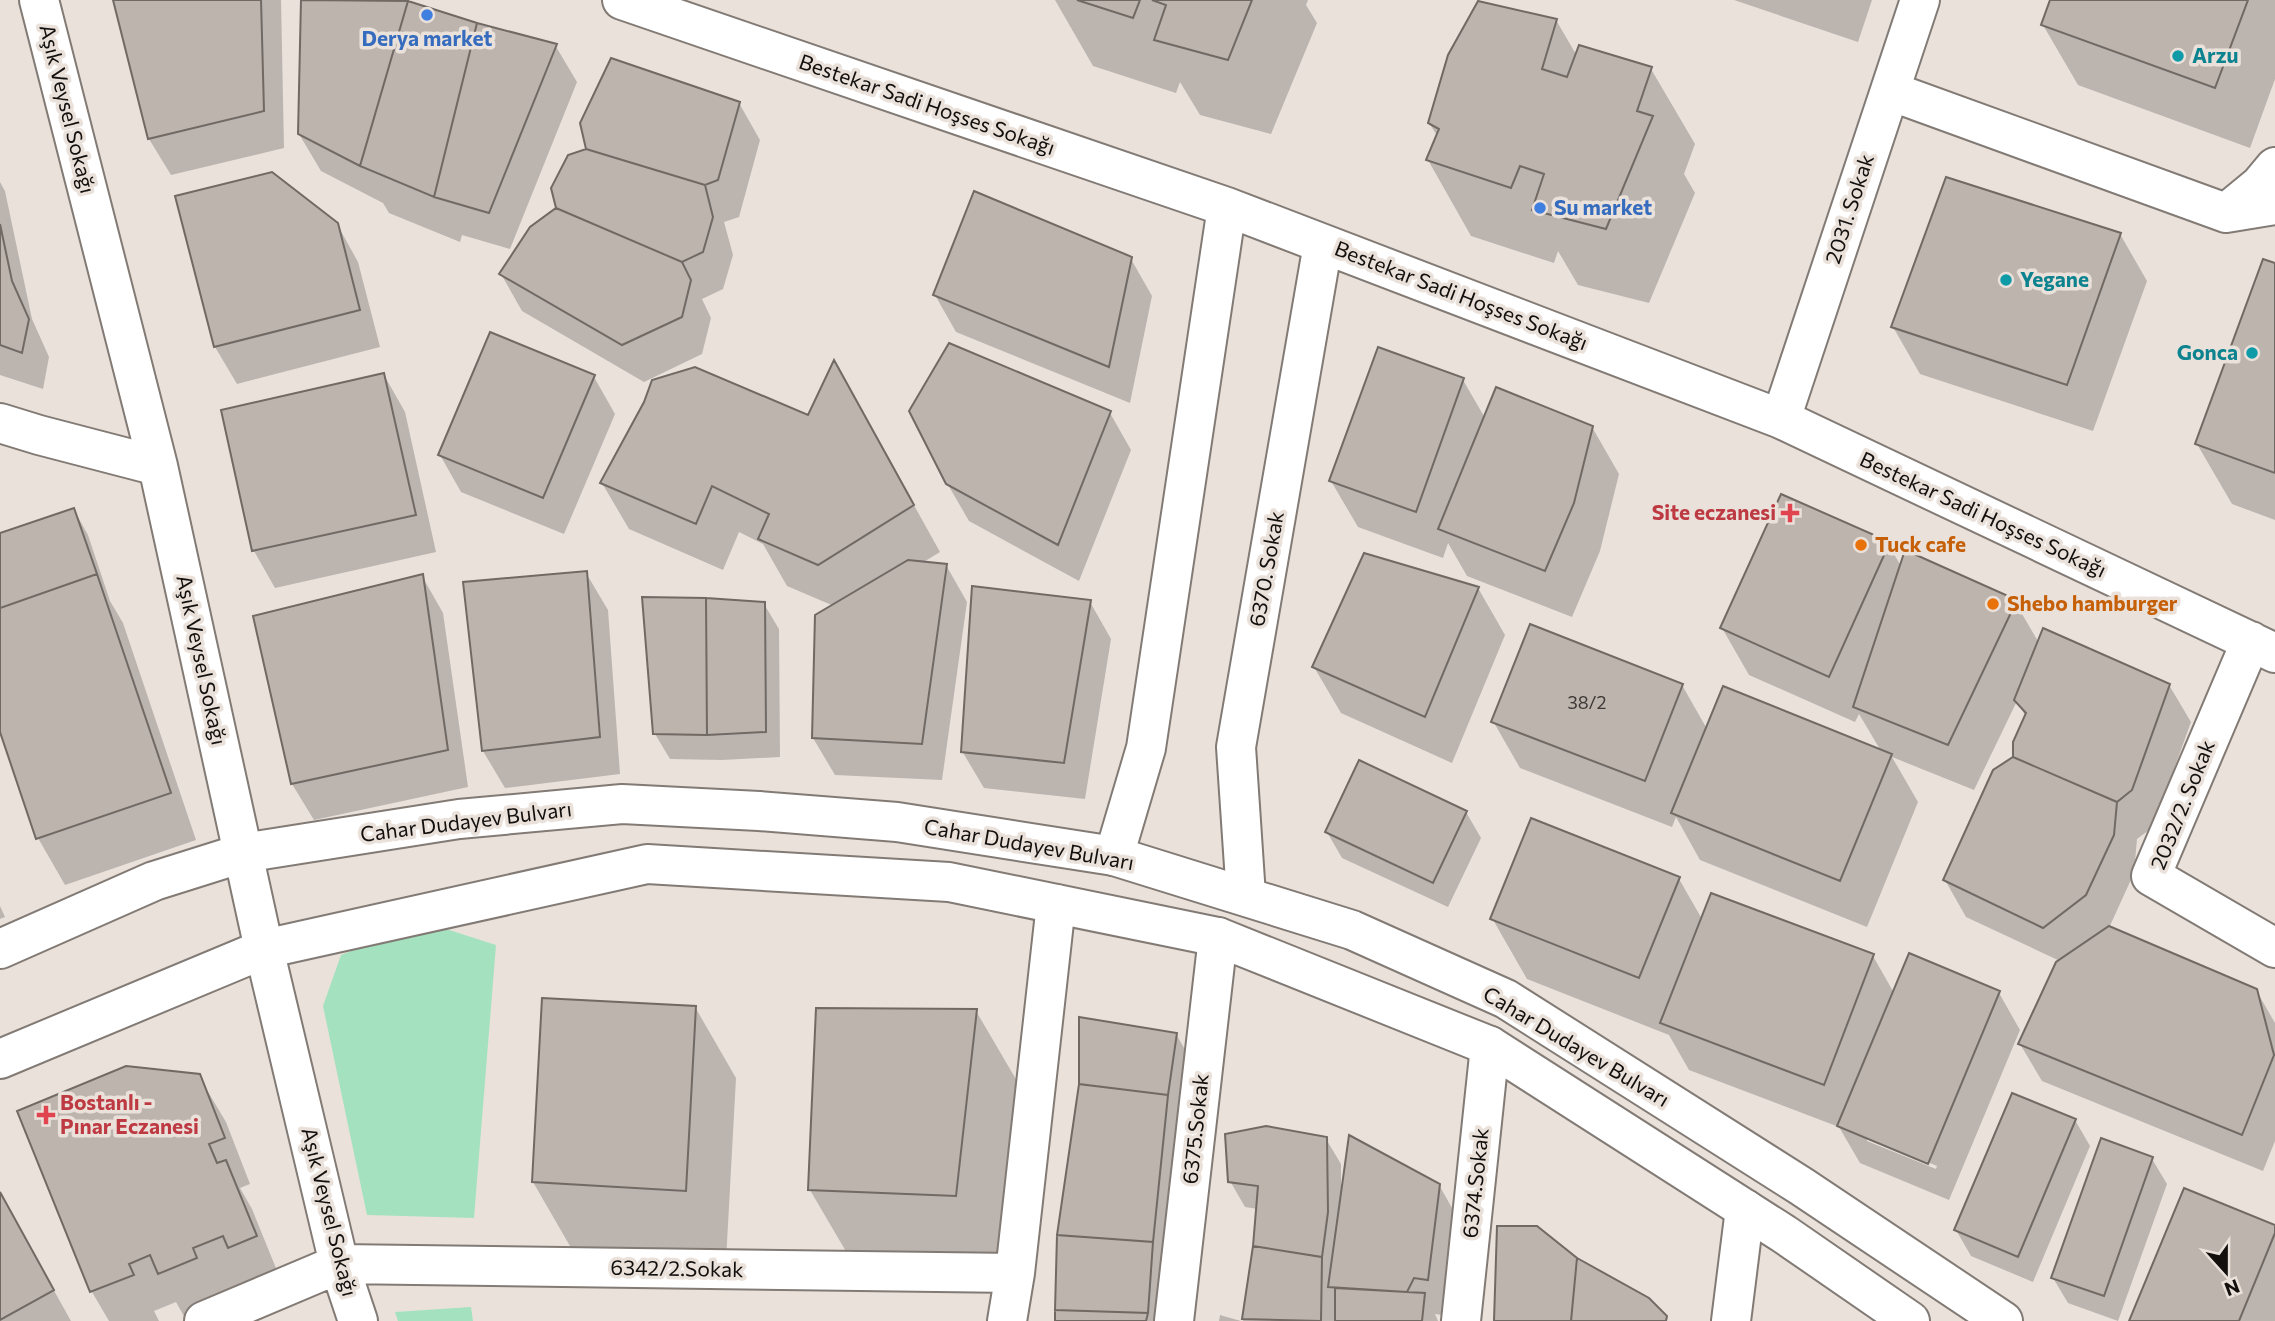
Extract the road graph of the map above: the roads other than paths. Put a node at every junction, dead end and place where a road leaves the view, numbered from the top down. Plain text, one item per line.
1 (39, 0) edge
2 (622, 0) edge
3 (1920, 0) edge
4 (1890, 91) junction
5 (2275, 167) edge
6 (2275, 205) edge
7 (1227, 207) junction
8 (2226, 214) junction
9 (1323, 243) junction
10 (1781, 419) junction
11 (0, 423) edge
12 (39, 435) junction
13 (0, 454) edge
14 (158, 466) junction
15 (2263, 647) edge
16 (243, 853) junction
17 (1114, 856) junction
18 (1246, 896) junction
19 (1056, 904) junction
20 (1218, 937) junction
21 (2275, 948) edge
22 (0, 949) edge
23 (264, 949) junction
24 (1490, 1045) junction
25 (0, 1059) edge
26 (1745, 1209) junction
27 (339, 1264) junction
28 (1015, 1273) junction
29 (204, 1321) edge
30 (358, 1321) edge
31 (1007, 1321) edge
32 (1174, 1321) edge
33 (1461, 1321) edge
34 (1731, 1321) edge
35 (1910, 1321) edge
36 (2003, 1321) edge

1 - 14 street, Aşık Veysel Sokağı
2 - 7 street, Bestekar Sadi Hoşses Sokağı
3 - 4 street, 2031. Sokak
4 - 8 street
4 - 10 street, 2031. Sokak
5 - 8 street
6 - 8 street
7 - 9 street, Bestekar Sadi Hoşses Sokağı
7 - 17 street
9 - 10 street, Bestekar Sadi Hoşses Sokağı
9 - 18 street, 6370. Sokak
10 - 15 street, Bestekar Sadi Hoşses Sokağı
11 - 12 street
12 - 13 street
12 - 14 street
14 - 16 street, Aşık Veysel Sokağı
15 - 21 street, 2032/2. Sokak
16 - 17 street, Cahar Dudayev Bulvarı
16 - 22 street, Cahar Dudayev Bulvarı
16 - 23 street, Aşık Veysel Sokağı
17 - 18 street, Cahar Dudayev Bulvarı
18 - 36 street, Cahar Dudayev Bulvarı
19 - 20 street, Cahar Dudayev Bulvarı
19 - 23 street, Cahar Dudayev Bulvarı
19 - 28 street
20 - 24 street, Cahar Dudayev Bulvarı
20 - 32 street, 6375.Sokak
23 - 25 street, Cahar Dudayev Bulvarı
23 - 27 street, Aşık Veysel Sokağı
24 - 26 street, Cahar Dudayev Bulvarı
24 - 33 street, 6374.Sokak
26 - 34 street
26 - 35 street, Cahar Dudayev Bulvarı
27 - 28 street, 6342/2.Sokak
27 - 29 street
27 - 30 street, Aşık Veysel Sokağı
28 - 31 street

